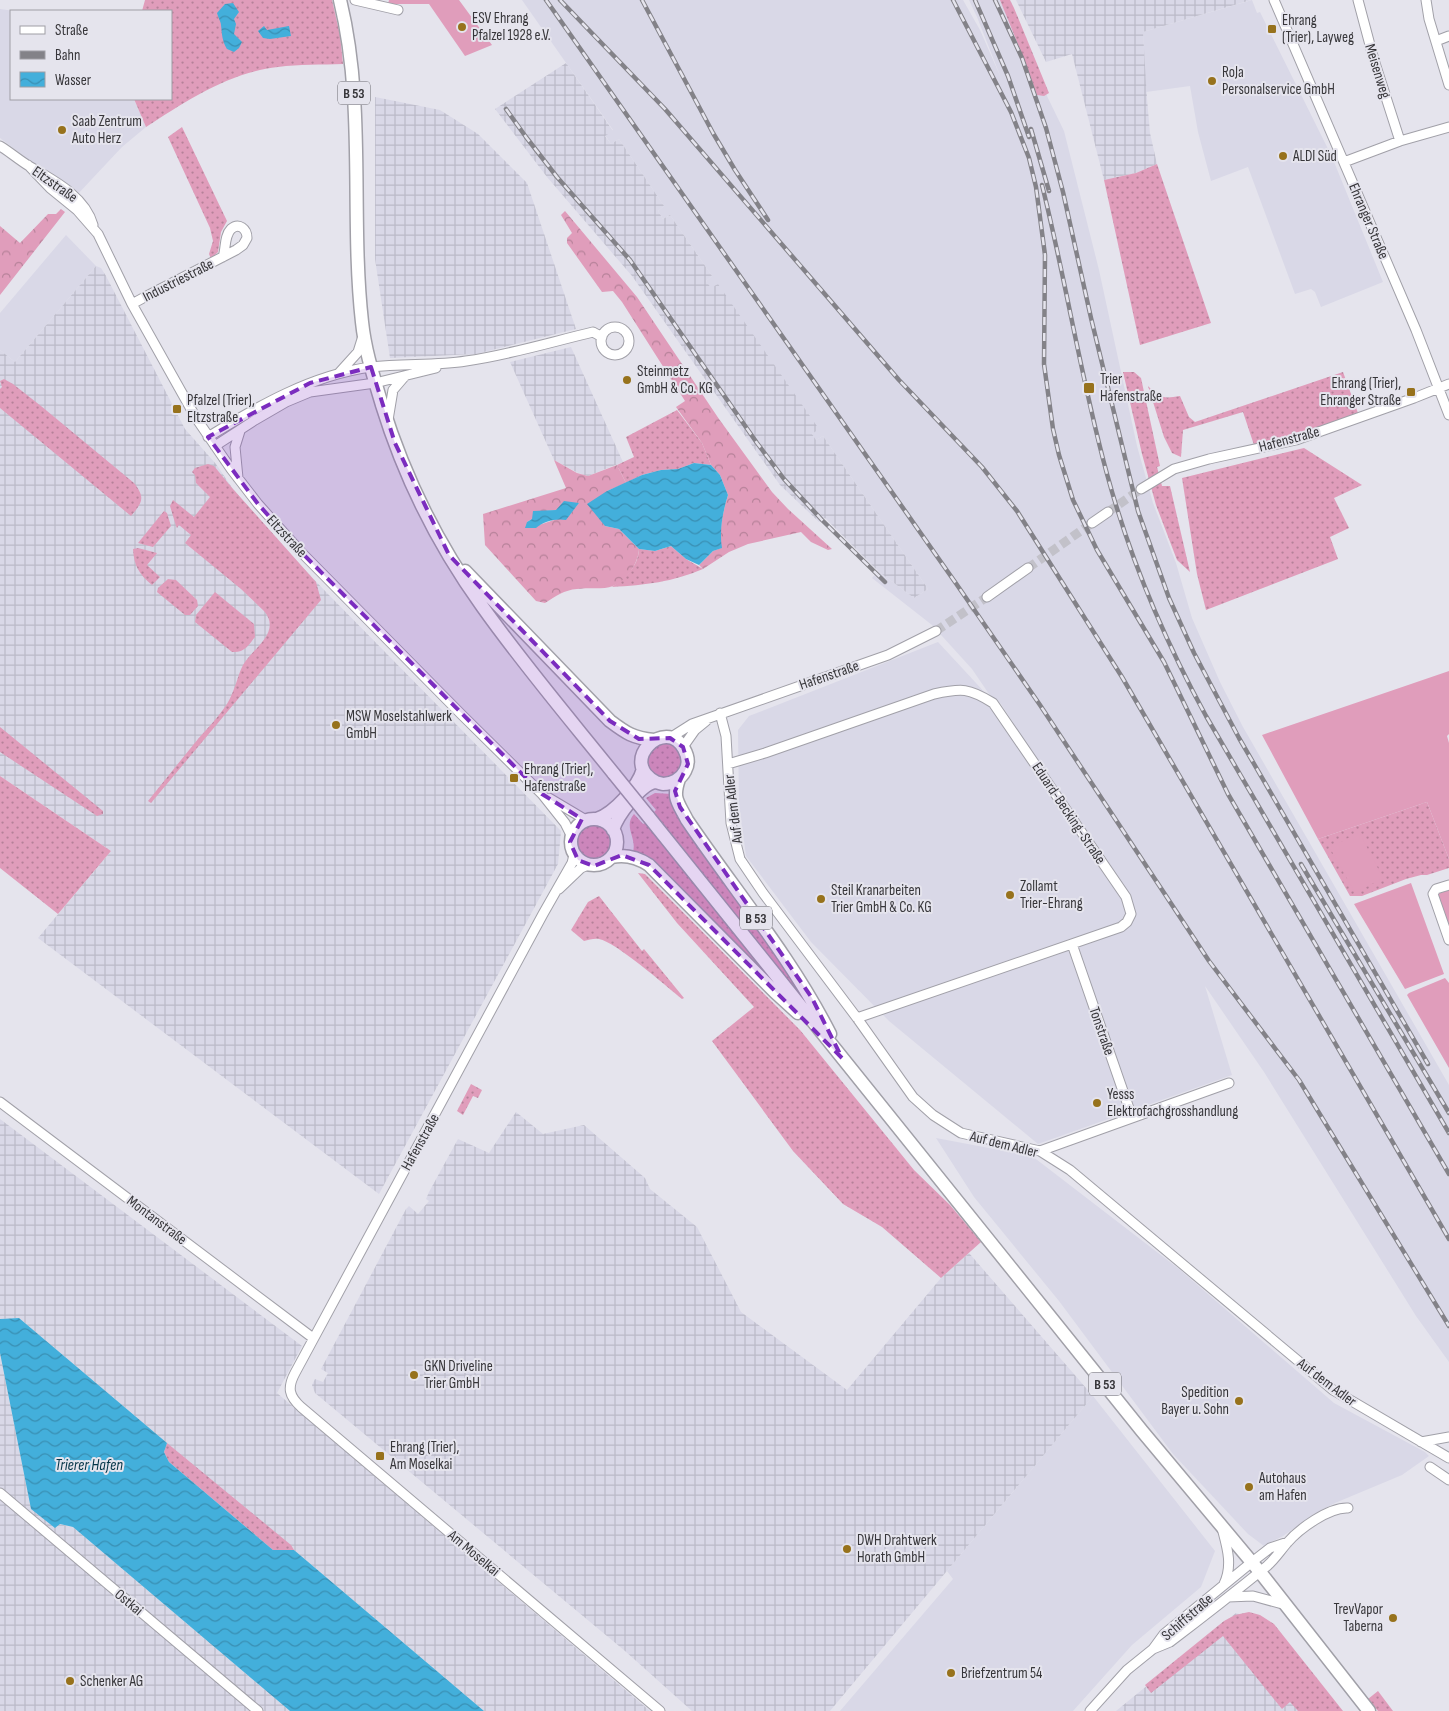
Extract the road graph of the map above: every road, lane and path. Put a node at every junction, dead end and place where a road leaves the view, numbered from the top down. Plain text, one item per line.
1 (340, 0) edge
2 (355, 0) edge
3 (1274, 0) edge
4 (1358, 0) edge
5 (1426, 0) edge
6 (398, 10) dead end
7 (1449, 36) edge
8 (1436, 41) junction
9 (1449, 85) edge
10 (1449, 128) edge
11 (1400, 141) junction
12 (0, 146) edge
13 (1344, 162) junction
14 (223, 257) dead end
15 (132, 304) junction
16 (364, 334) junction
17 (602, 336) dead end
18 (463, 362) junction
19 (371, 367) junction
20 (338, 374) junction
21 (406, 376) junction
22 (375, 383) junction
23 (1449, 384) edge
24 (1438, 389) junction
25 (1449, 415) edge
26 (388, 423) junction
27 (240, 431) junction
28 (208, 437) junction
29 (215, 446) junction
30 (238, 478) junction
31 (1141, 489) tunnel mouth
32 (1108, 512) tunnel mouth
33 (1092, 523) tunnel mouth
34 (449, 555) junction
35 (1028, 568) tunnel mouth
36 (987, 597) tunnel mouth
37 (936, 631) tunnel mouth
38 (720, 713) junction
39 (670, 738) junction
40 (654, 740) junction
41 (683, 747) junction
42 (728, 764) junction
43 (643, 769) junction
44 (679, 779) junction
45 (656, 782) junction
46 (542, 794) junction
47 (591, 820) junction
48 (613, 830) junction
49 (572, 835) junction
50 (574, 855) junction
51 (612, 856) junction
52 (588, 865) junction
53 (1449, 885) edge
54 (556, 891) junction
55 (1449, 940) edge
56 (1072, 944) junction
57 (857, 1018) junction
58 (830, 1043) junction
59 (842, 1058) junction
60 (1229, 1083) dead end
61 (0, 1102) edge
62 (1132, 1117) junction
63 (1040, 1151) junction
64 (313, 1338) junction
65 (290, 1394) joint
66 (1449, 1437) edge
67 (1421, 1442) junction
68 (1449, 1458) edge
69 (1430, 1468) dead end
70 (1449, 1480) edge
71 (0, 1493) edge
72 (1348, 1508) dead end
73 (1221, 1526) junction
74 (1256, 1567) junction
75 (1223, 1586) junction
76 (1228, 1597) junction
77 (1286, 1605) junction
78 (1153, 1649) junction
79 (258, 1711) edge
80 (660, 1711) edge
81 (1090, 1711) edge
82 (1369, 1711) edge

1 - 16 main road, B 53
2 - 6 street
3 - 13 street, Ehranger Straße
4 - 11 street, Meisenweg
5 - 8 street
7 - 8 street
8 - 9 street
10 - 11 street
11 - 13 street
12 - 15 street, Eltzstraße
13 - 24 street, Ehranger Straße
14 - 15 street, Industriestraße
15 - 28 street, Eltzstraße
16 - 19 main road, B 53
16 - 20 street
17 - 18 street
18 - 19 street
18 - 21 street
19 - 20 street
19 - 22 main road, B 53
20 - 28 street
21 - 22 street
21 - 26 street
22 - 26 main road, B 53
22 - 27 street
23 - 24 street, Hafenstraße
24 - 25 street, Ehranger Straße
24 - 31 street, Hafenstraße
26 - 34 main road, B 53
27 - 29 street
27 - 30 street
28 - 29 street, Eltzstraße
29 - 30 street, Eltzstraße
30 - 46 street, Eltzstraße
32 - 33 street
34 - 40 main road
34 - 58 main road, B 53, bridge
35 - 36 street
37 - 38 street, Hafenstraße
38 - 39 street, Hafenstraße
38 - 41 street, Hafenstraße
38 - 42 street, Auf dem Adler
39 - 40 main road
39 - 41 main road
40 - 43 main road
41 - 44 main road, B 53
42 - 56 street, Eduard-Becking-Straße
42 - 57 street, Auf dem Adler
43 - 45 main road
43 - 47 main road
44 - 45 main road
44 - 59 main road, B 53
45 - 48 main road
46 - 47 street, Eltzstraße
46 - 49 street, Eltzstraße
47 - 48 main road
47 - 49 main road
48 - 51 main road
49 - 50 main road
50 - 52 main road
50 - 54 street, Hafenstraße
51 - 52 main road, B 53
51 - 58 main road, B 53
52 - 54 street, Hafenstraße
53 - 55 street
54 - 64 street, Hafenstraße
56 - 57 street, Eduard-Becking-Straße
56 - 62 street, Tonstraße
57 - 63 street, Auf dem Adler
58 - 59 main road, B 53
59 - 73 main road, B 53
60 - 62 street
61 - 64 street, Montanstraße
62 - 63 street
63 - 67 street, Auf dem Adler
64 - 65 street, Hafenstraße
65 - 80 street, Am Moselkai
66 - 67 street
67 - 68 street, Auf dem Adler
69 - 70 street
71 - 79 street, Ostkai
72 - 74 street
73 - 74 main road, B 53
73 - 75 street, Schiffstraße
74 - 75 street, Schiffstraße
74 - 76 street, Schiffstraße
74 - 77 main road, B 53
75 - 78 street, Schiffstraße
76 - 77 street, Schiffstraße
76 - 78 street, Schiffstraße
77 - 82 main road, B 53
78 - 81 street, Schiffstraße

